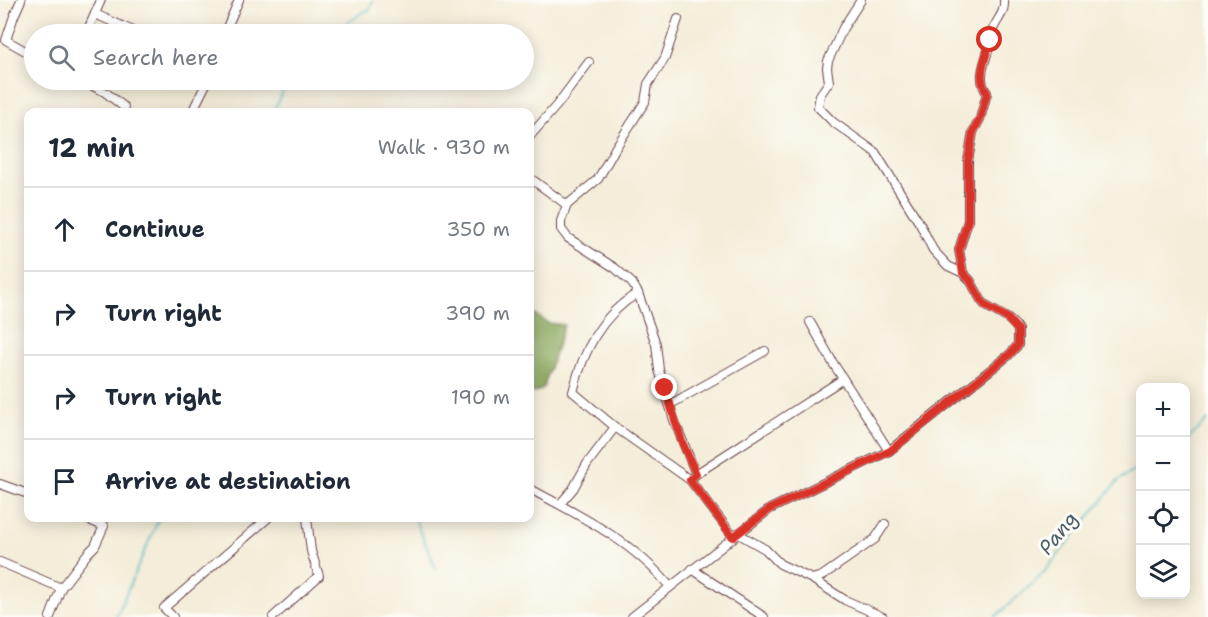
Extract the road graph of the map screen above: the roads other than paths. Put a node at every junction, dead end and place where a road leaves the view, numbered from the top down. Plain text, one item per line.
1 (21, 0) edge
2 (101, 0) edge
3 (240, 0) edge
4 (861, 0) edge
5 (1004, 0) edge
6 (95, 14) junction
7 (678, 19) dead end
8 (90, 24) edge
9 (118, 24) edge
10 (229, 24) edge
11 (24, 50) edge
12 (589, 62) dead end
13 (101, 90) edge
14 (203, 90) edge
15 (121, 108) edge
16 (194, 108) edge
17 (534, 131) edge
18 (534, 181) edge
19 (567, 205) junction
20 (963, 273) junction
21 (638, 293) junction
22 (810, 322) dead end
23 (765, 351) dead end
24 (843, 379) junction
25 (671, 404) junction
26 (615, 427) junction
27 (890, 451) junction
28 (693, 477) junction
29 (0, 484) edge
30 (534, 491) edge
31 (24, 493) edge
32 (560, 504) junction
33 (94, 522) edge
34 (263, 522) edge
35 (307, 522) edge
36 (885, 524) dead end
37 (735, 535) junction
38 (0, 562) edge
39 (692, 569) junction
40 (812, 579) junction
41 (670, 587) junction
42 (61, 588) junction
43 (50, 617) edge
44 (173, 617) edge
45 (273, 617) edge
46 (632, 617) edge
47 (764, 617) edge
48 (883, 617) edge

1 - 11 street
2 - 6 street
3 - 10 street
4 - 20 street
5 - 20 street
6 - 8 street
6 - 9 street
7 - 19 street
12 - 17 street
13 - 15 street
14 - 16 street
18 - 19 street
19 - 21 street
20 - 27 street
21 - 25 street
21 - 26 street
22 - 24 street
23 - 25 street
24 - 27 street
24 - 28 street
25 - 28 street
26 - 28 street
26 - 32 street
27 - 37 street
28 - 37 street
29 - 31 street
30 - 32 street
32 - 41 street
33 - 42 street
34 - 44 street
35 - 45 street
36 - 40 street
37 - 39 street
37 - 40 street
38 - 42 street
39 - 41 street
39 - 47 street
40 - 48 street
41 - 46 street
42 - 43 street

